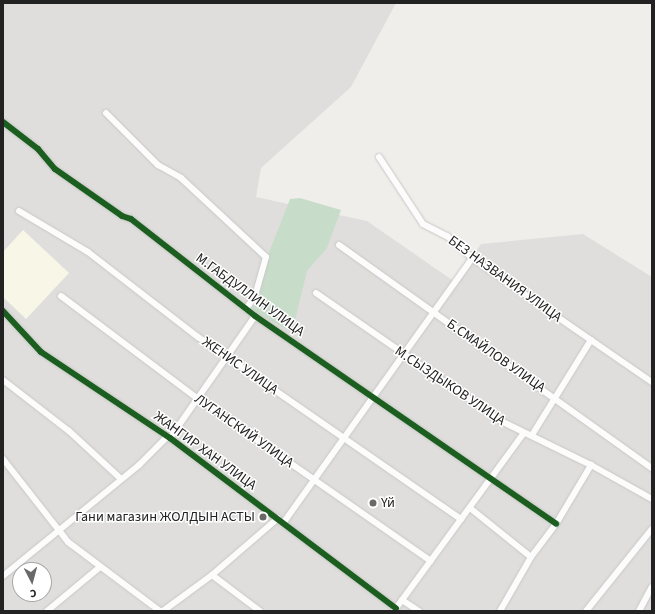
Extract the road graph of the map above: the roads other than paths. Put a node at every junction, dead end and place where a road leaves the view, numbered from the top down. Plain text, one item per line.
1 (106, 113) dead end
2 (3, 122) edge
3 (379, 158) dead end
4 (19, 212) dead end
5 (339, 244) dead end
6 (472, 258) junction
7 (316, 293) dead end
8 (61, 296) dead end
9 (246, 309) junction
10 (3, 311) edge
11 (433, 311) junction
12 (255, 316) junction
13 (591, 340) junction
14 (403, 354) junction
15 (227, 355) junction
16 (3, 380) edge
17 (652, 382) edge
18 (373, 395) junction
19 (197, 398) junction
20 (555, 398) junction
21 (524, 433) junction
22 (532, 435) junction
23 (168, 438) junction
24 (342, 438) junction
25 (3, 459) edge
26 (591, 465) junction
27 (652, 468) edge
28 (120, 478) junction
29 (491, 478) junction
30 (315, 481) junction
31 (652, 499) edge
32 (470, 508) junction
33 (278, 518) junction
34 (462, 519) junction
35 (284, 522) junction
36 (556, 524) junction
37 (652, 529) edge
38 (59, 532) junction
39 (531, 557) junction
40 (431, 561) junction
41 (100, 567) junction
42 (212, 575) junction
43 (3, 576) edge
44 (652, 587) edge
45 (402, 600) junction
46 (395, 610) edge
47 (47, 611) edge
48 (162, 611) edge
49 (260, 611) edge
50 (419, 611) edge
51 (500, 611) edge
52 (586, 611) edge
53 (639, 611) edge

1 - 9 street
2 - 9 street, М.ГАБДУЛЛИН УЛИЦА
3 - 6 street, БЕЗ НАЗВАНИЯ УЛИЦА
4 - 15 street, ЖЕНИС УЛИЦА
5 - 11 street, Б.СМАЙЛОВ УЛИЦА
6 - 11 street
6 - 13 street, БЕЗ НАЗВАНИЯ УЛИЦА
7 - 14 street, М.СЫЗДЫКОВ УЛИЦА
8 - 19 street, ЛУГАНСКИЙ УЛИЦА
9 - 12 street, М.ГАБДУЛЛИН УЛИЦА
10 - 23 street, ЖАНГИР ХАН УЛИЦА
11 - 14 street
11 - 20 street, Б.СМАЙЛОВ УЛИЦА
12 - 15 street
12 - 18 street, М.ГАБДУЛЛИН УЛИЦА
13 - 17 street, БЕЗ НАЗВАНИЯ УЛИЦА
13 - 20 street
14 - 18 street
14 - 21 street, М.СЫЗДЫКОВ УЛИЦА
15 - 19 street
15 - 24 street, ЖЕНИС УЛИЦА
16 - 28 street
18 - 24 street
18 - 29 street, М.ГАБДУЛЛИН УЛИЦА
19 - 23 street
19 - 30 street, ЛУГАНСКИЙ УЛИЦА
20 - 22 street
20 - 27 street, Б.СМАЙЛОВ УЛИЦА
21 - 22 street, М.СЫЗДЫКОВ УЛИЦА
21 - 29 street
22 - 26 street, М.СЫЗДЫКОВ УЛИЦА
23 - 28 street, ЖАНГИР ХАН УЛИЦА
23 - 33 street, ЖАНГИР ХАН УЛИЦА
24 - 30 street
24 - 34 street, ЖЕНИС УЛИЦА
25 - 38 street
26 - 31 street, М.СЫЗДЫКОВ УЛИЦА
26 - 36 street
28 - 38 street, ЖАНГИР ХАН УЛИЦА
29 - 32 street
29 - 36 street, М.ГАБДУЛЛИН УЛИЦА
30 - 35 street
30 - 40 street, ЛУГАНСКИЙ УЛИЦА
32 - 34 street
32 - 39 street
33 - 35 street, ЖАНГИР ХАН УЛИЦА
33 - 42 street
34 - 40 street
35 - 46 street, ЖАНГИР ХАН УЛИЦА
36 - 39 street
37 - 52 street
38 - 41 street
38 - 43 street, ЖАНГИР ХАН УЛИЦА
39 - 51 street
40 - 45 street
41 - 47 street
41 - 48 street
42 - 48 street
42 - 49 street
44 - 53 street
45 - 46 street
45 - 50 street

